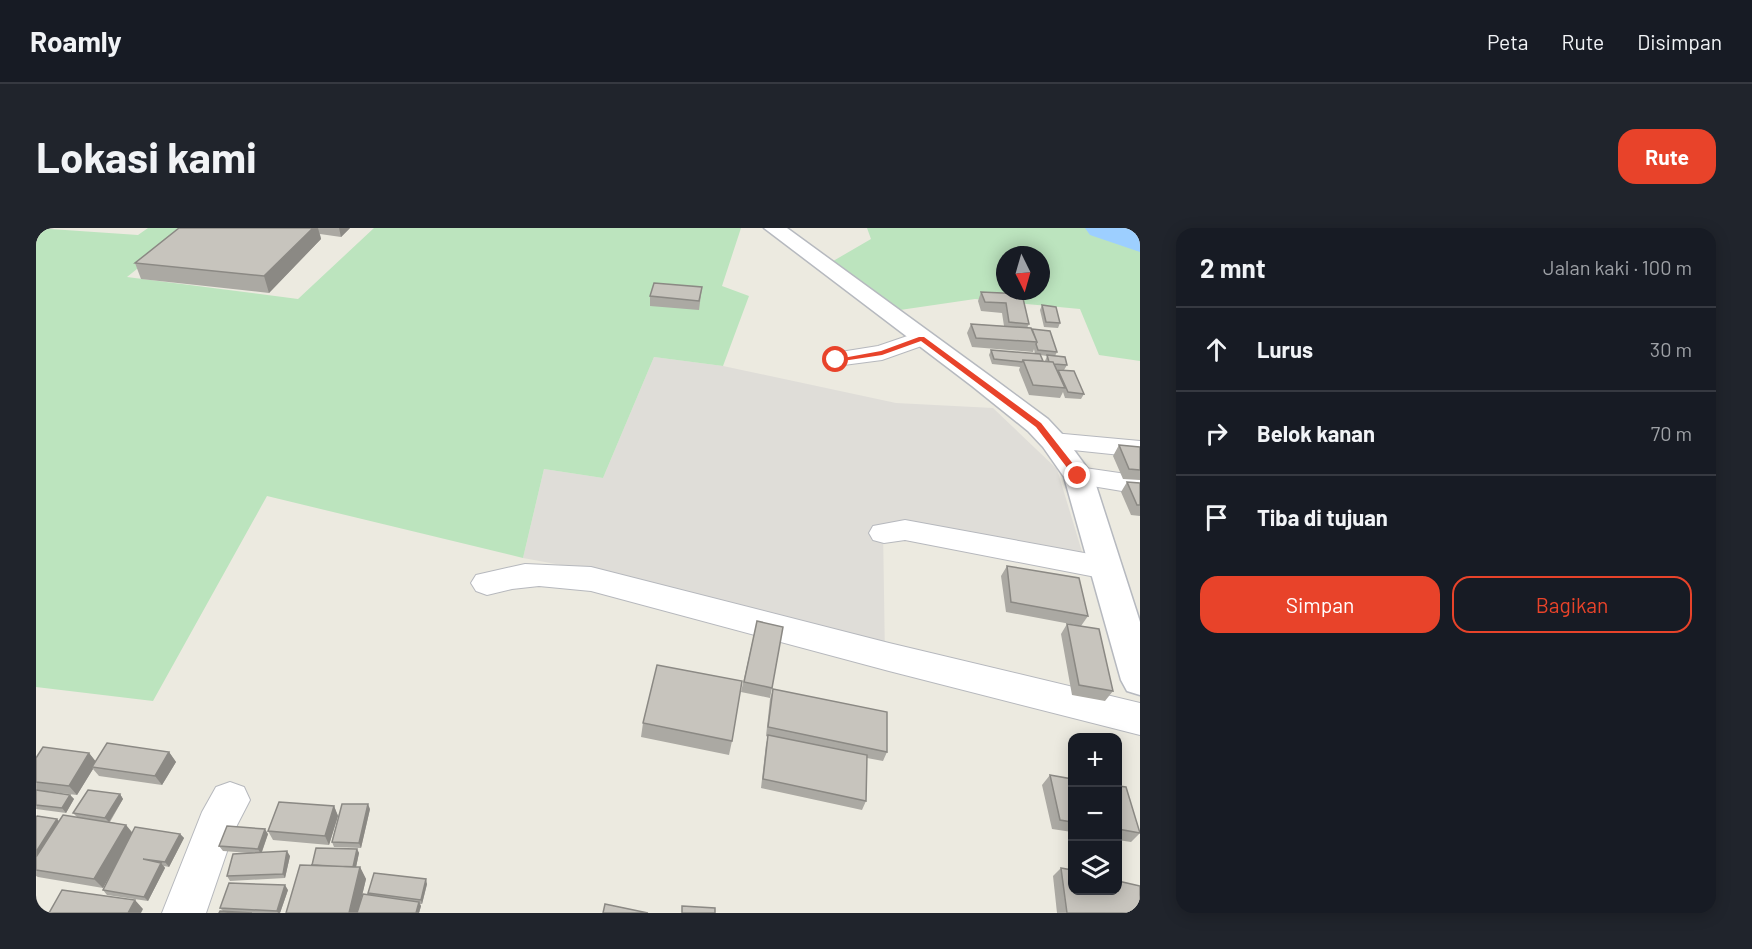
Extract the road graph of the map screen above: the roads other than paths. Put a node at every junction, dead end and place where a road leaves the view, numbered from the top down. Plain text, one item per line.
1 (774, 228) edge
2 (922, 338) junction
3 (836, 360) dead end
4 (1053, 441) junction
5 (1140, 449) edge
6 (1078, 476) junction
7 (1140, 485) edge
8 (884, 533) dead end
9 (1106, 567) junction
10 (487, 583) dead end
11 (1140, 680) edge
12 (1140, 719) edge
13 (230, 800) dead end
14 (184, 913) edge

1 - 2 street
2 - 3 street
2 - 4 street
4 - 5 street
4 - 6 street
6 - 7 street
6 - 9 street
8 - 9 street
9 - 11 street
10 - 12 street
13 - 14 street

